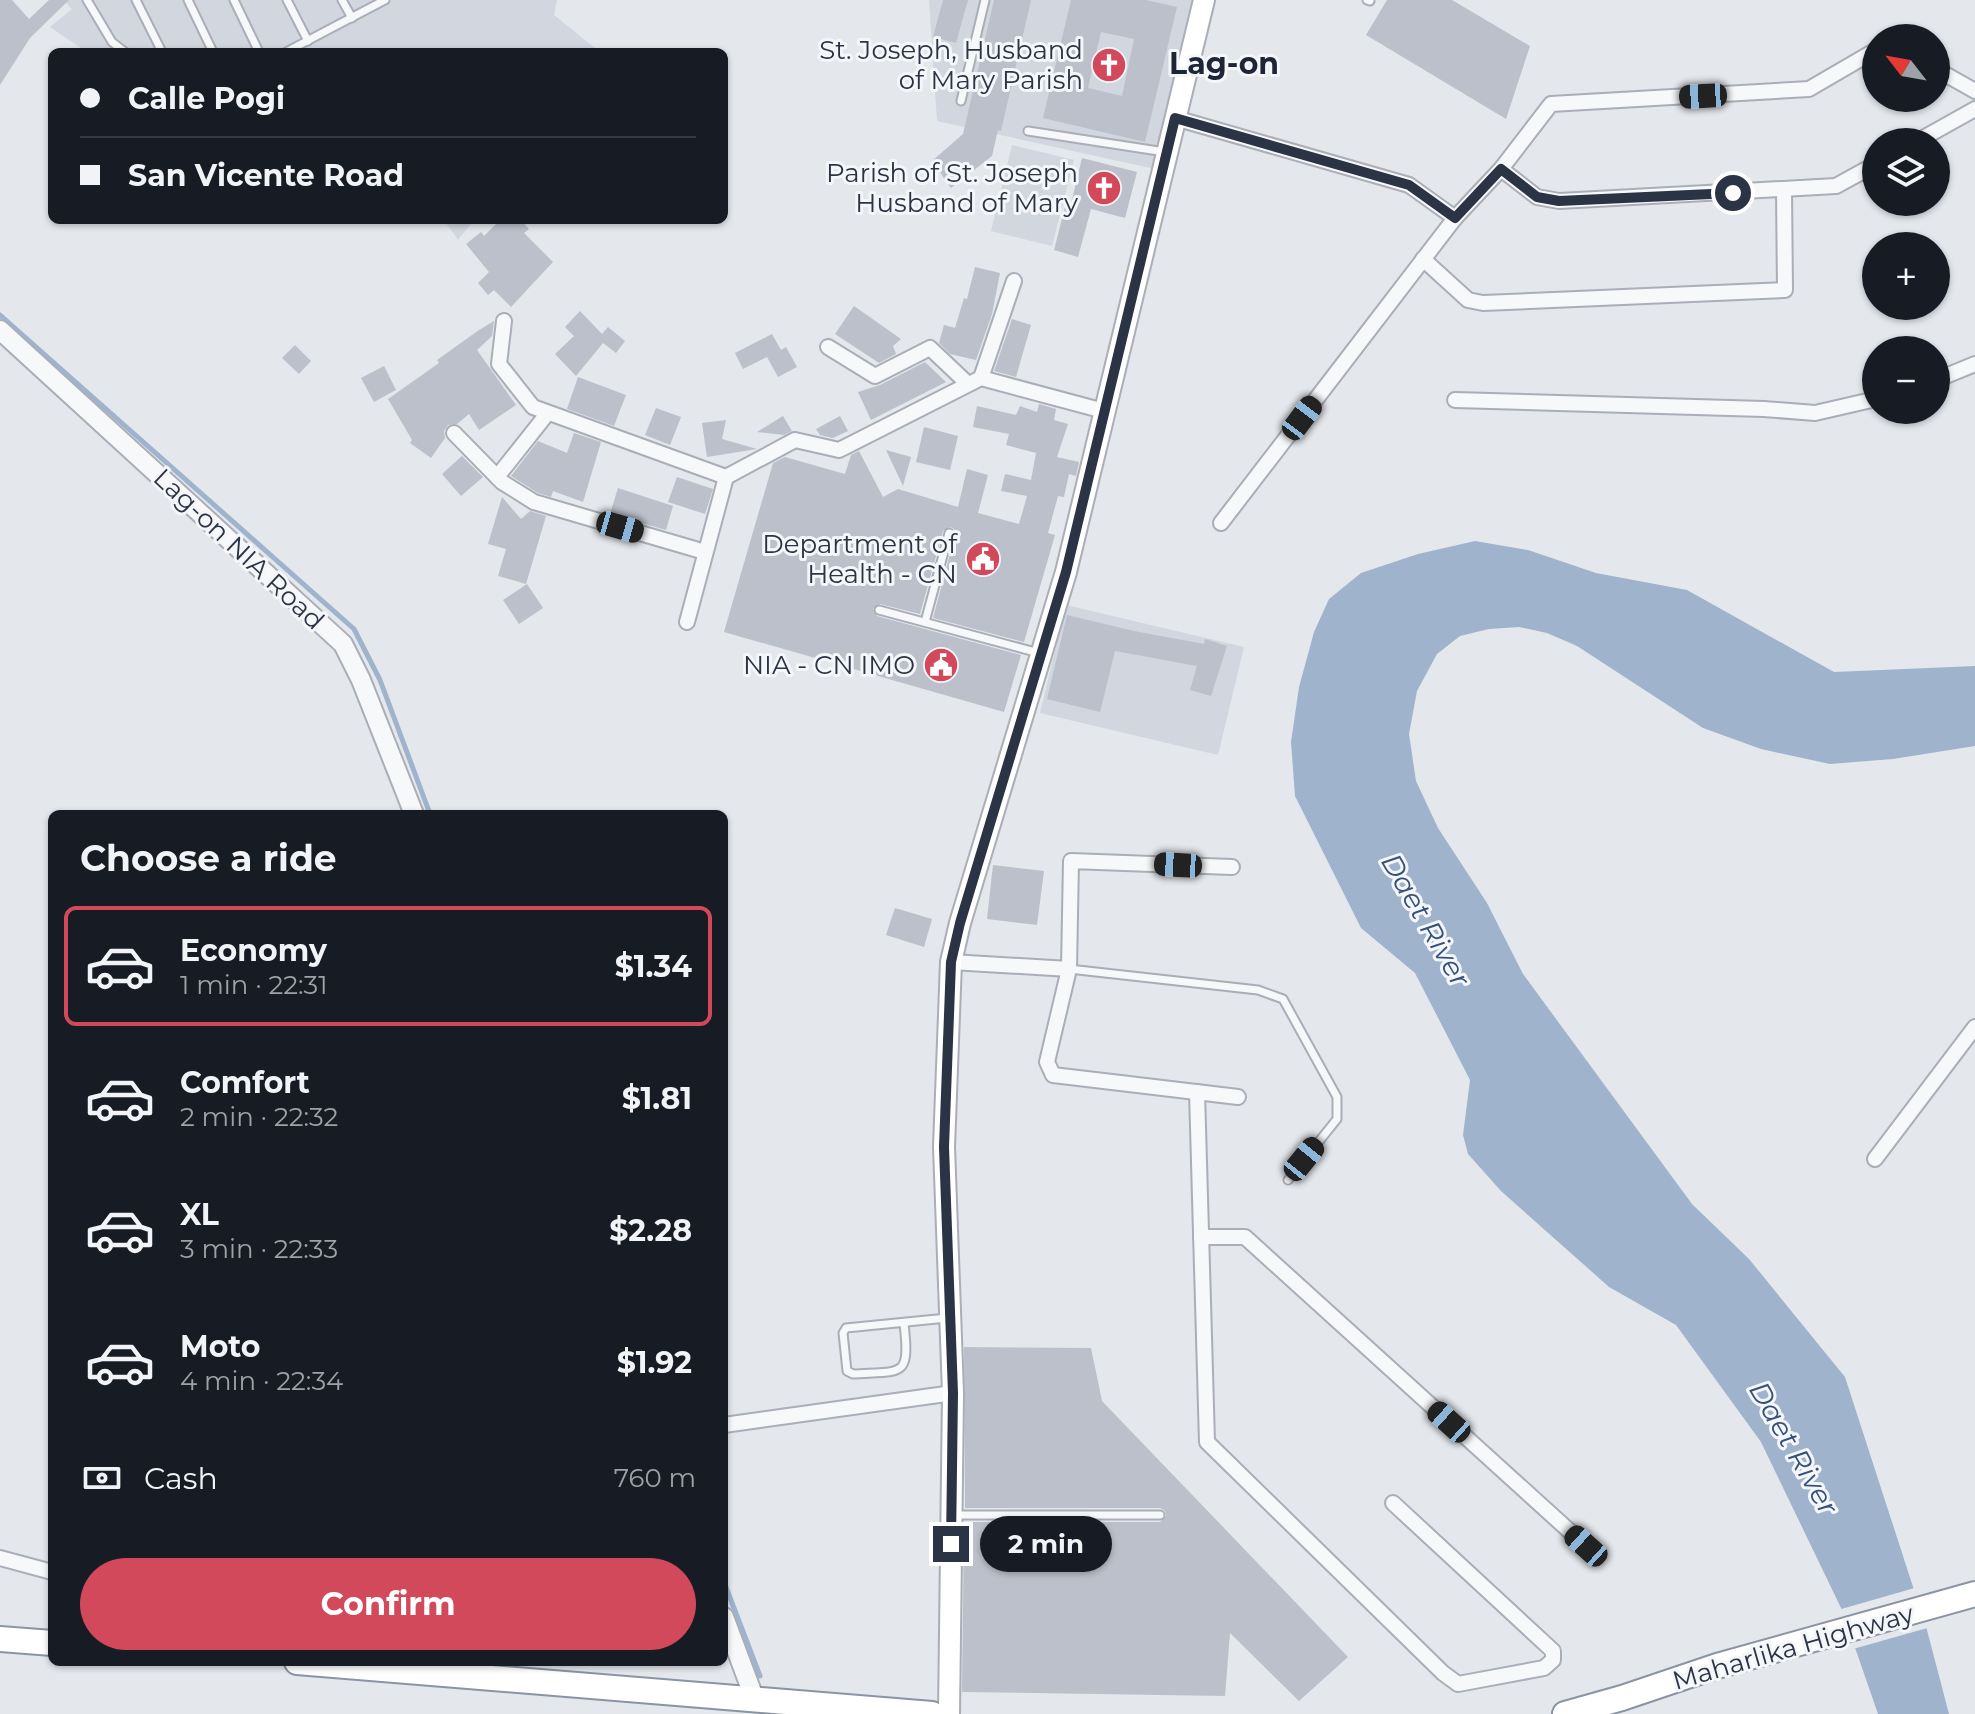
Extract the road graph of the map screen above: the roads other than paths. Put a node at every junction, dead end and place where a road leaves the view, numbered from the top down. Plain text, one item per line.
1 (87, 0) edge
2 (136, 0) edge
3 (188, 0) edge
4 (234, 0) edge
5 (287, 0) edge
6 (342, 0) edge
7 (385, 0) edge
8 (985, 0) edge
9 (1204, 0) edge
10 (352, 18) junction
11 (308, 41) junction
12 (120, 48) edge
13 (160, 48) edge
14 (211, 48) edge
15 (257, 48) edge
16 (294, 48) edge
17 (1862, 58) edge
18 (1950, 77) edge
19 (1975, 91) edge
20 (961, 101) dead end
21 (1975, 109) edge
22 (1175, 118) junction
23 (1941, 128) edge
24 (1028, 131) dead end
25 (1166, 153) junction
26 (1501, 169) junction
27 (1862, 172) edge
28 (1784, 190) junction
29 (1455, 218) junction
30 (1423, 259) junction
31 (1014, 281) dead end
32 (504, 321) dead end
33 (0, 330) edge
34 (828, 347) dead end
35 (1975, 364) edge
36 (1950, 374) edge
37 (974, 381) junction
38 (1455, 400) dead end
39 (1862, 402) edge
40 (1104, 411) junction
41 (547, 414) junction
42 (454, 433) dead end
43 (497, 477) junction
44 (726, 477) junction
45 (1221, 523) dead end
46 (949, 533) dead end
47 (705, 552) junction
48 (879, 610) dead end
49 (687, 622) dead end
50 (925, 622) junction
51 (1041, 653) junction
52 (412, 810) edge
53 (1232, 867) dead end
54 (951, 962) junction
55 (1069, 969) junction
56 (1975, 1027) edge
57 (1197, 1092) junction
58 (1238, 1097) dead end
59 (1875, 1159) dead end
60 (1288, 1180) dead end
61 (1201, 1237) junction
62 (950, 1318) junction
63 (904, 1323) junction
64 (953, 1393) junction
65 (728, 1424) edge
66 (1393, 1503) dead end
67 (951, 1515) junction
68 (1160, 1515) dead end
69 (1586, 1546) dead end
70 (0, 1558) edge
71 (48, 1571) edge
72 (1975, 1594) edge
73 (728, 1628) edge
74 (0, 1639) edge
75 (48, 1643) edge
76 (338, 1666) edge
77 (758, 1707) edge
78 (932, 1714) edge
79 (949, 1714) edge
80 (1565, 1714) edge

1 - 12 lane
2 - 13 lane
3 - 14 lane
4 - 15 lane
5 - 11 lane
6 - 10 lane
7 - 10 lane
8 - 20 lane
9 - 22 main road
10 - 11 lane
11 - 16 lane
17 - 26 street
18 - 19 street
21 - 23 street
22 - 25 main road
22 - 29 street
24 - 25 lane
25 - 40 main road
26 - 28 street
26 - 29 street
27 - 28 street
28 - 30 street
29 - 30 street
30 - 45 street
31 - 37 street
32 - 41 street
33 - 52 street, Lag-on NIA Road
34 - 37 street
35 - 36 street
37 - 40 street
37 - 44 street
38 - 39 street
40 - 51 main road
41 - 43 street
41 - 44 street
42 - 43 street
43 - 47 street
44 - 47 street
46 - 50 lane
47 - 49 street
48 - 50 lane
50 - 51 lane
51 - 54 main road
53 - 55 street
54 - 55 street
54 - 62 main road
55 - 57 street
55 - 60 lane
56 - 59 street
57 - 58 street
57 - 61 street
61 - 66 street
61 - 69 street
62 - 63 lane
62 - 64 main road
63 - 63 lane
64 - 65 street
64 - 67 main road
67 - 68 lane
67 - 79 main road
70 - 71 street
72 - 80 highway, Maharlika Highway
73 - 77 street
74 - 75 highway
76 - 77 highway
77 - 78 highway

